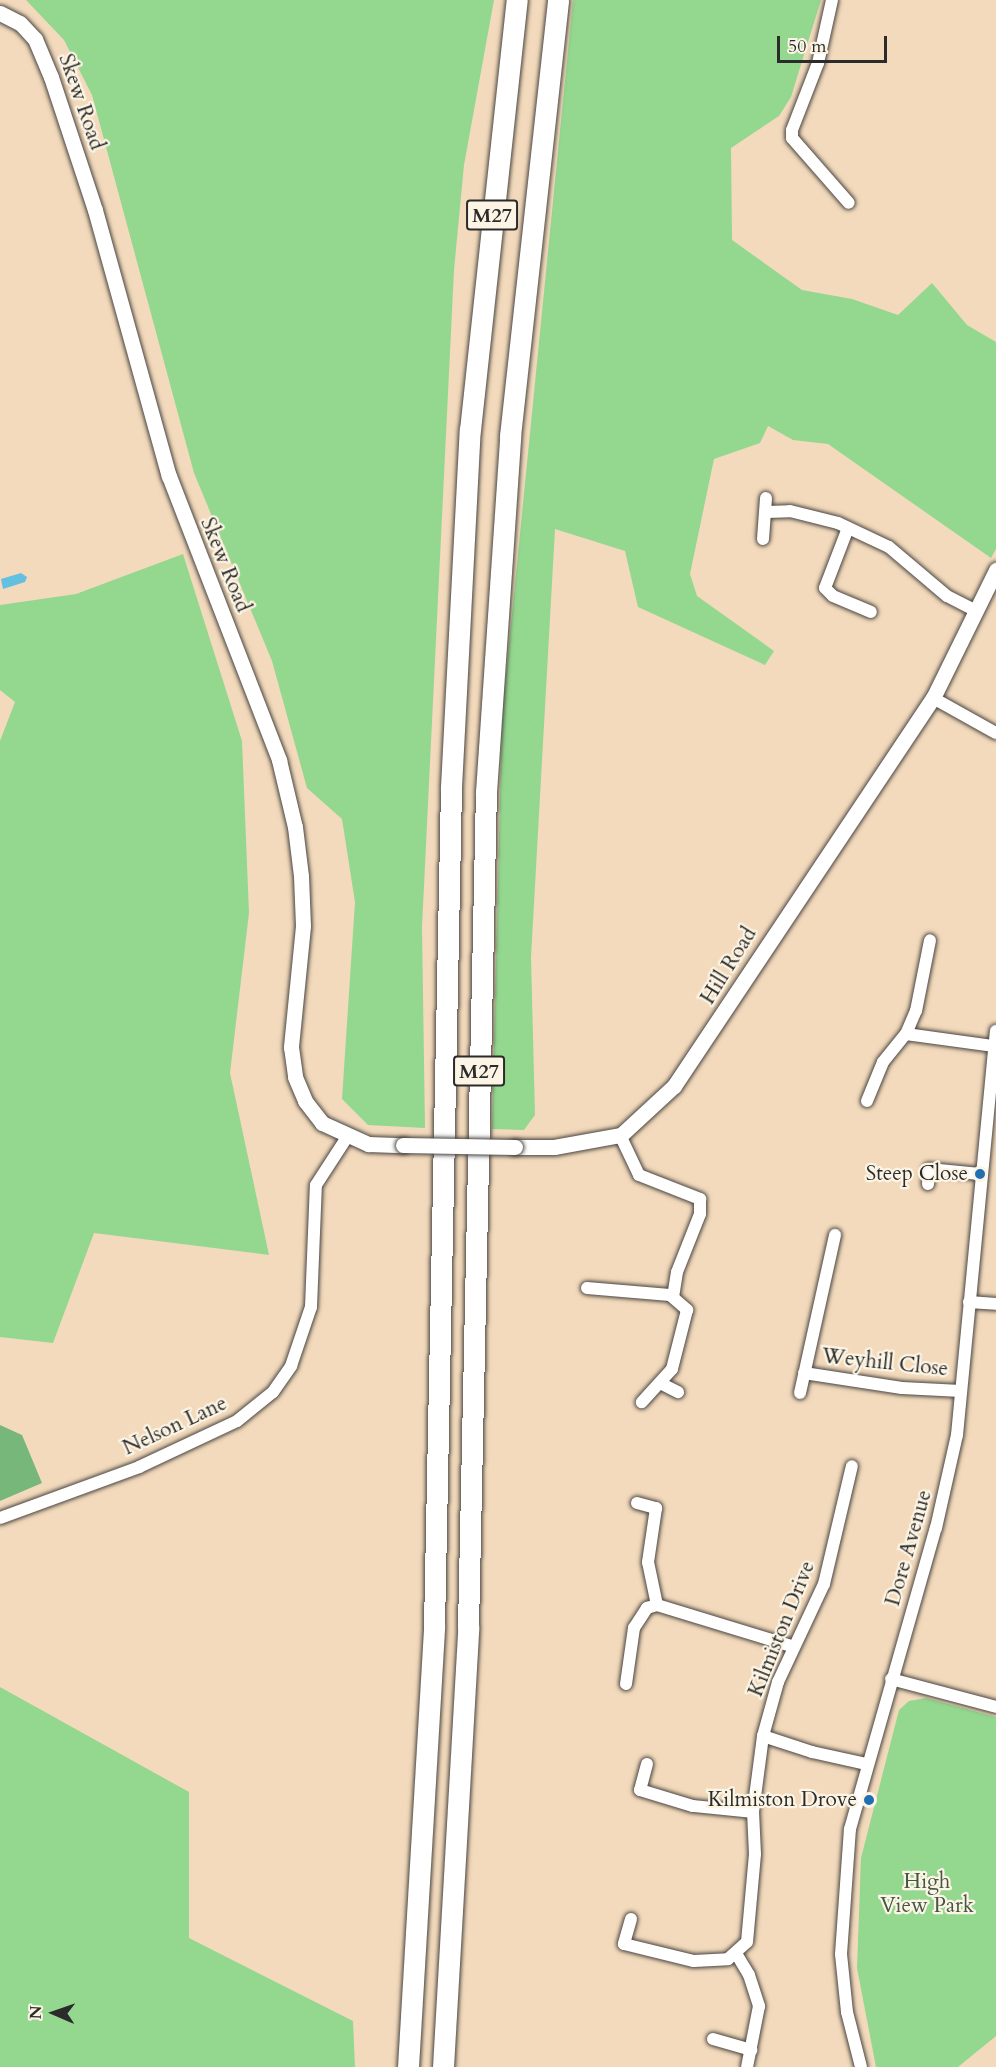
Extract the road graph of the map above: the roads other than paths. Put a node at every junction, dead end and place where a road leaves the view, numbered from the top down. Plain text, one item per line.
1 (517, 0) edge
2 (558, 0) edge
3 (832, 0) edge
4 (0, 13) edge
5 (849, 203) dead end
6 (766, 498) dead end
7 (767, 512) junction
8 (848, 528) junction
9 (763, 539) dead end
10 (996, 570) edge
11 (975, 610) junction
12 (871, 612) dead end
13 (933, 698) junction
14 (996, 733) edge
15 (930, 940) dead end
16 (996, 1031) edge
17 (906, 1034) junction
18 (993, 1046) junction
19 (867, 1101) dead end
20 (620, 1135) junction
21 (347, 1137) junction
22 (980, 1174) junction
23 (928, 1184) dead end
24 (835, 1235) dead end
25 (587, 1288) dead end
26 (673, 1297) junction
27 (969, 1302) junction
28 (996, 1304) edge
29 (804, 1373) junction
30 (662, 1384) junction
31 (961, 1391) junction
32 (678, 1392) dead end
33 (800, 1393) dead end
34 (642, 1402) dead end
35 (852, 1466) dead end
36 (637, 1503) dead end
37 (0, 1518) edge
38 (657, 1605) junction
39 (794, 1647) junction
40 (891, 1679) junction
41 (626, 1684) dead end
42 (996, 1707) edge
43 (762, 1736) junction
44 (647, 1764) dead end
45 (866, 1764) junction
46 (753, 1812) junction
47 (631, 1919) dead end
48 (737, 1955) junction
49 (713, 2039) dead end
50 (751, 2050) junction
51 (408, 2067) edge
52 (443, 2067) edge
53 (747, 2067) edge
54 (861, 2067) edge

1 - 51 highway, M27
2 - 52 highway, M27
3 - 5 street
4 - 21 street, Skew Road
6 - 7 street
7 - 8 street
7 - 9 street
8 - 11 street
8 - 12 street
10 - 11 street, Hill Road
11 - 13 street, Hill Road
13 - 14 street
13 - 20 street, Hill Road
15 - 17 street
16 - 18 street, Dore Avenue
17 - 18 street
17 - 19 street
18 - 22 street, Dore Avenue
20 - 21 street, Hill Road, bridge
20 - 26 street
21 - 37 street, Nelson Lane
22 - 23 street
22 - 27 street, Dore Avenue
24 - 29 street, Weyhill Close
25 - 26 street
26 - 30 street
27 - 28 street
27 - 31 street, Dore Avenue
29 - 31 street, Weyhill Close
29 - 33 street, Weyhill Close
30 - 32 street
30 - 34 street
31 - 40 street, Dore Avenue
35 - 39 street, Kilmiston Drive
36 - 38 street
38 - 39 street
38 - 41 street
39 - 43 street, Kilmiston Drive
40 - 42 street
40 - 45 street, Dore Avenue
43 - 45 street
43 - 46 street, Kilmiston Drive
44 - 46 street
45 - 54 street, Dore Avenue
46 - 48 street, Kilmiston Drive
47 - 48 street
48 - 50 street
49 - 50 street
50 - 53 street

